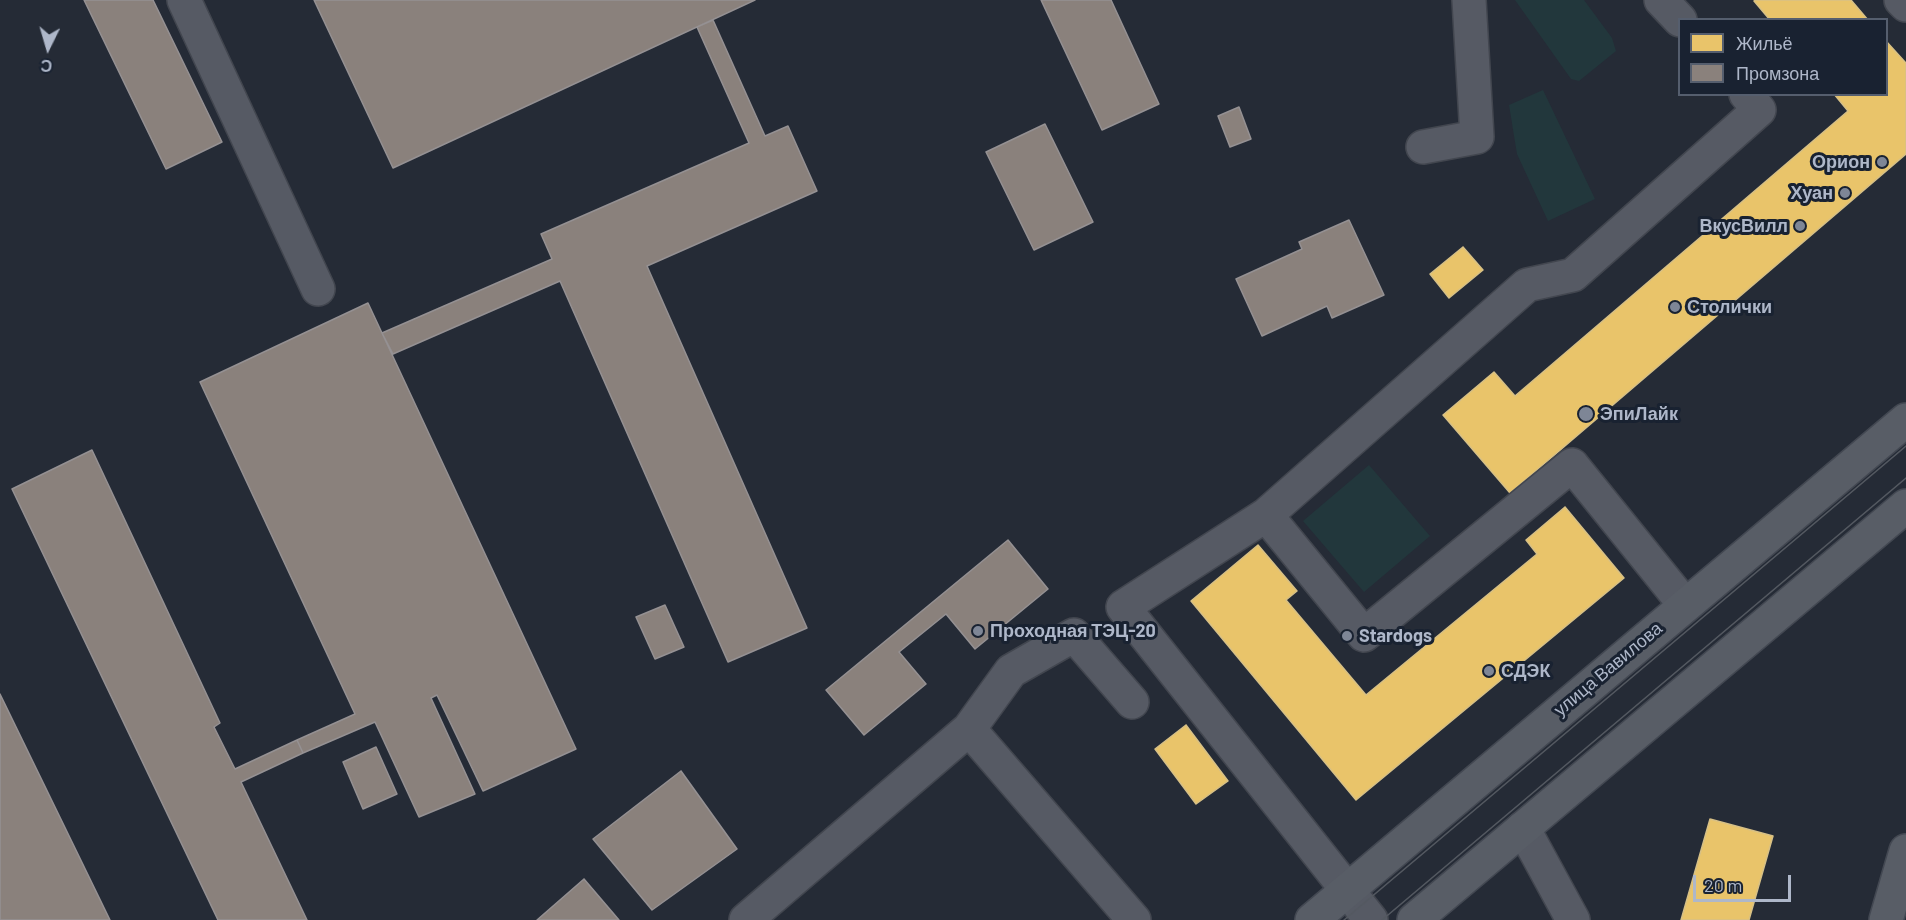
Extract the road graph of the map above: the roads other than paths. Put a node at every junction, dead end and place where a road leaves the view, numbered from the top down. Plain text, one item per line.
1 (184, 0) edge
2 (1469, 0) edge
3 (1661, 0) edge
4 (1901, 0) edge
5 (1906, 5) edge
6 (1678, 18) edge
7 (1748, 96) edge
8 (1423, 147) dead end
9 (318, 289) dead end
10 (1906, 420) edge
11 (1906, 506) edge
12 (1266, 515) junction
13 (1906, 527) edge
14 (1872, 534) junction
15 (1685, 605) junction
16 (1132, 702) dead end
17 (969, 729) junction
18 (1523, 828) junction
19 (1906, 850) edge
20 (1347, 890) junction
21 (1894, 904) edge
22 (746, 920) edge
23 (1134, 920) edge
24 (1312, 920) edge
25 (1371, 920) edge
26 (1414, 920) edge
27 (1573, 920) edge

1 - 9 lane
2 - 8 lane
3 - 6 lane
4 - 5 lane
7 - 12 lane
10 - 15 main road, улица Вавилова
11 - 14 main road
12 - 15 lane
12 - 20 lane
13 - 14 main road
14 - 18 main road
15 - 20 main road, улица Вавилова
16 - 17 lane
17 - 22 lane
17 - 23 lane
18 - 26 main road
18 - 27 lane
19 - 21 main road
20 - 24 main road, улица Вавилова
20 - 25 lane

